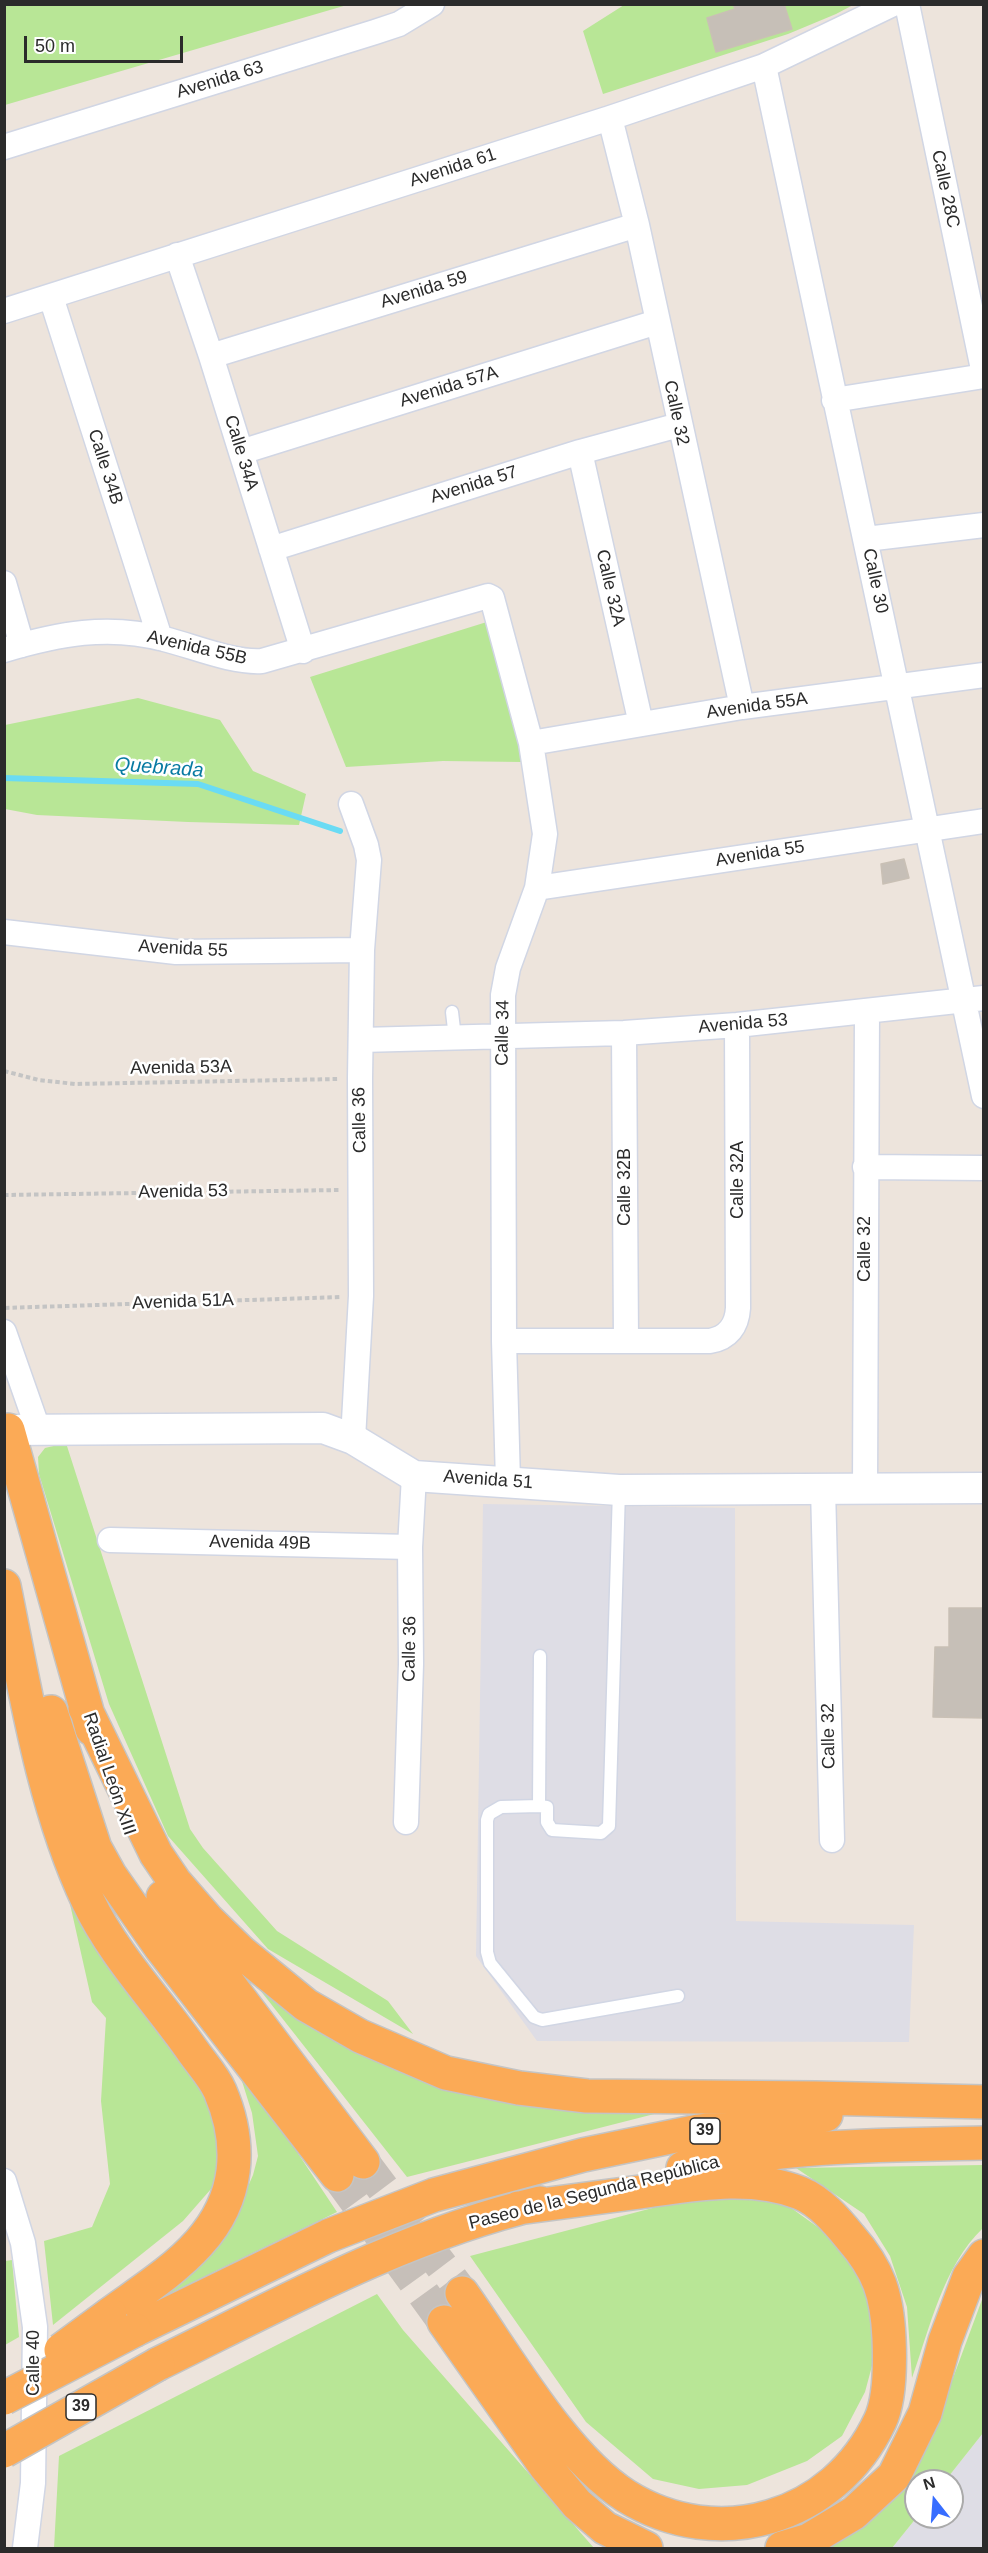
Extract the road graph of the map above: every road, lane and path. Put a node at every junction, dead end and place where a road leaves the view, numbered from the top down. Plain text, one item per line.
1 (432, 4) edge
2 (893, 4) edge
3 (907, 4) edge
4 (764, 66) junction
5 (610, 118) junction
6 (4, 147) edge
7 (637, 225) junction
8 (177, 255) junction
9 (51, 297) junction
10 (4, 311) edge
11 (657, 322) junction
12 (212, 356) junction
13 (984, 375) edge
14 (834, 400) junction
15 (679, 425) junction
16 (241, 452) junction
17 (580, 452) junction
18 (984, 525) edge
19 (866, 539) junction
20 (271, 549) junction
21 (4, 583) edge
22 (491, 597) joint
23 (160, 638) junction
24 (13, 647) edge
25 (303, 651) junction
26 (984, 675) edge
27 (897, 686) junction
28 (742, 707) junction
29 (641, 724) junction
30 (531, 743) junction
31 (351, 804) dead end
32 (984, 821) edge
33 (926, 828) junction
34 (537, 888) junction
35 (4, 932) edge
36 (362, 950) junction
37 (973, 999) edge
38 (867, 1011) junction
39 (453, 1012) dead end
40 (737, 1025) junction
41 (624, 1033) junction
42 (502, 1037) junction
43 (455, 1038) junction
44 (362, 1040) junction
45 (4, 1071) edge
46 (360, 1078) junction
47 (984, 1096) edge
48 (865, 1167) junction
49 (984, 1168) edge
50 (361, 1189) junction
51 (4, 1196) edge
52 (361, 1296) junction
53 (4, 1308) edge
54 (4, 1332) edge
55 (626, 1340) junction
56 (504, 1341) junction
57 (17, 1430) edge
58 (353, 1438) junction
59 (414, 1476) junction
60 (508, 1481) junction
61 (823, 1488) junction
62 (865, 1488) junction
63 (984, 1488) edge
64 (619, 1490) junction
65 (110, 1540) dead end
66 (410, 1547) junction
67 (4, 1558) edge
68 (4, 1586) edge
69 (540, 1656) dead end
70 (85, 1708) junction
71 (539, 1806) junction
72 (406, 1822) dead end
73 (832, 1840) dead end
74 (678, 1996) dead end
75 (984, 2104) edge
76 (984, 2143) edge
77 (4, 2181) edge
78 (518, 2208) junction
79 (984, 2256) edge
80 (462, 2293) tunnel mouth
81 (123, 2322) junction
82 (444, 2322) tunnel mouth
83 (4, 2391) edge
84 (4, 2398) edge
85 (4, 2451) edge
86 (25, 2548) edge
87 (646, 2548) edge
88 (782, 2548) edge

1 - 6 street, Avenida 63
2 - 4 street, Avenida 61
3 - 13 street, Calle 28C
4 - 5 street, Avenida 61
4 - 14 street, Calle 30
5 - 7 street, Calle 32
5 - 8 street, Avenida 61
7 - 11 street, Calle 32
7 - 12 street, Avenida 59
8 - 9 street, Avenida 61
8 - 12 street, Calle 34A
9 - 10 street, Avenida 61
9 - 23 street, Calle 34B
11 - 15 street, Calle 32
11 - 16 street, Avenida 57A
12 - 16 street, Calle 34A
13 - 14 street
14 - 19 street, Calle 30
15 - 17 street, Avenida 57
15 - 28 street, Calle 32
16 - 20 street, Calle 34A
17 - 20 street, Avenida 57
17 - 29 street, Calle 32A
18 - 19 street
19 - 27 street, Calle 30
20 - 25 street, Calle 34A
21 - 24 street
22 - 25 street, Avenida 55B
22 - 30 street, Calle 34
23 - 24 street, Avenida 55B
23 - 25 street, Avenida 55B
26 - 27 street, Avenida 55A
27 - 28 street, Avenida 55A
27 - 33 street, Calle 30
28 - 29 street, Avenida 55A
29 - 30 street, Avenida 55A
30 - 34 street, Calle 34
31 - 36 street, Calle 36
32 - 33 street, Avenida 55
33 - 34 street, Avenida 55
33 - 37 street, Calle 30
34 - 42 street, Calle 34
35 - 36 street, Avenida 55
36 - 44 street, Calle 36
37 - 38 street, Avenida 53
37 - 47 street, Calle 30
38 - 40 street, Avenida 53
38 - 48 street, Calle 32
39 - 43 lane
40 - 41 street, Avenida 53
40 - 55 street, Calle 32A
41 - 42 street, Avenida 53
41 - 55 street, Calle 32B
42 - 43 street, Avenida 53
42 - 56 street, Calle 34
43 - 44 street, Avenida 53
44 - 46 street, Calle 36
45 - 46 path, Avenida 53A
46 - 50 street, Calle 36
48 - 49 street
48 - 62 street, Calle 32
50 - 51 path, Avenida 53
50 - 52 street, Calle 36
52 - 53 path, Avenida 51A
52 - 58 street, Calle 36
54 - 57 street
55 - 56 street
56 - 60 street, Calle 34
57 - 58 street, Avenida 51
57 - 70 highway, Radial León XIII
58 - 59 street, Avenida 51
59 - 60 street, Avenida 51
59 - 66 street, Calle 36
60 - 64 street, Avenida 51
61 - 62 street, Avenida 51
61 - 64 street, Avenida 51
61 - 73 street, Calle 32
62 - 63 street, Avenida 51
64 - 71 lane
65 - 66 street, Avenida 49B
66 - 72 street, Calle 36
67 - 70 highway, Radial León XIII
68 - 81 highway
69 - 71 lane
70 - 75 highway
71 - 74 lane
75 - 81 highway, Paseo de la Segunda República / 39
76 - 78 highway, Paseo de la Segunda República / 39
77 - 86 street, Calle 40
78 - 80 highway
78 - 85 highway, Paseo de la Segunda República / 39, bridge
79 - 88 highway
81 - 83 highway, bridge
81 - 84 highway, Paseo de la Segunda República / 39, bridge
82 - 87 highway

